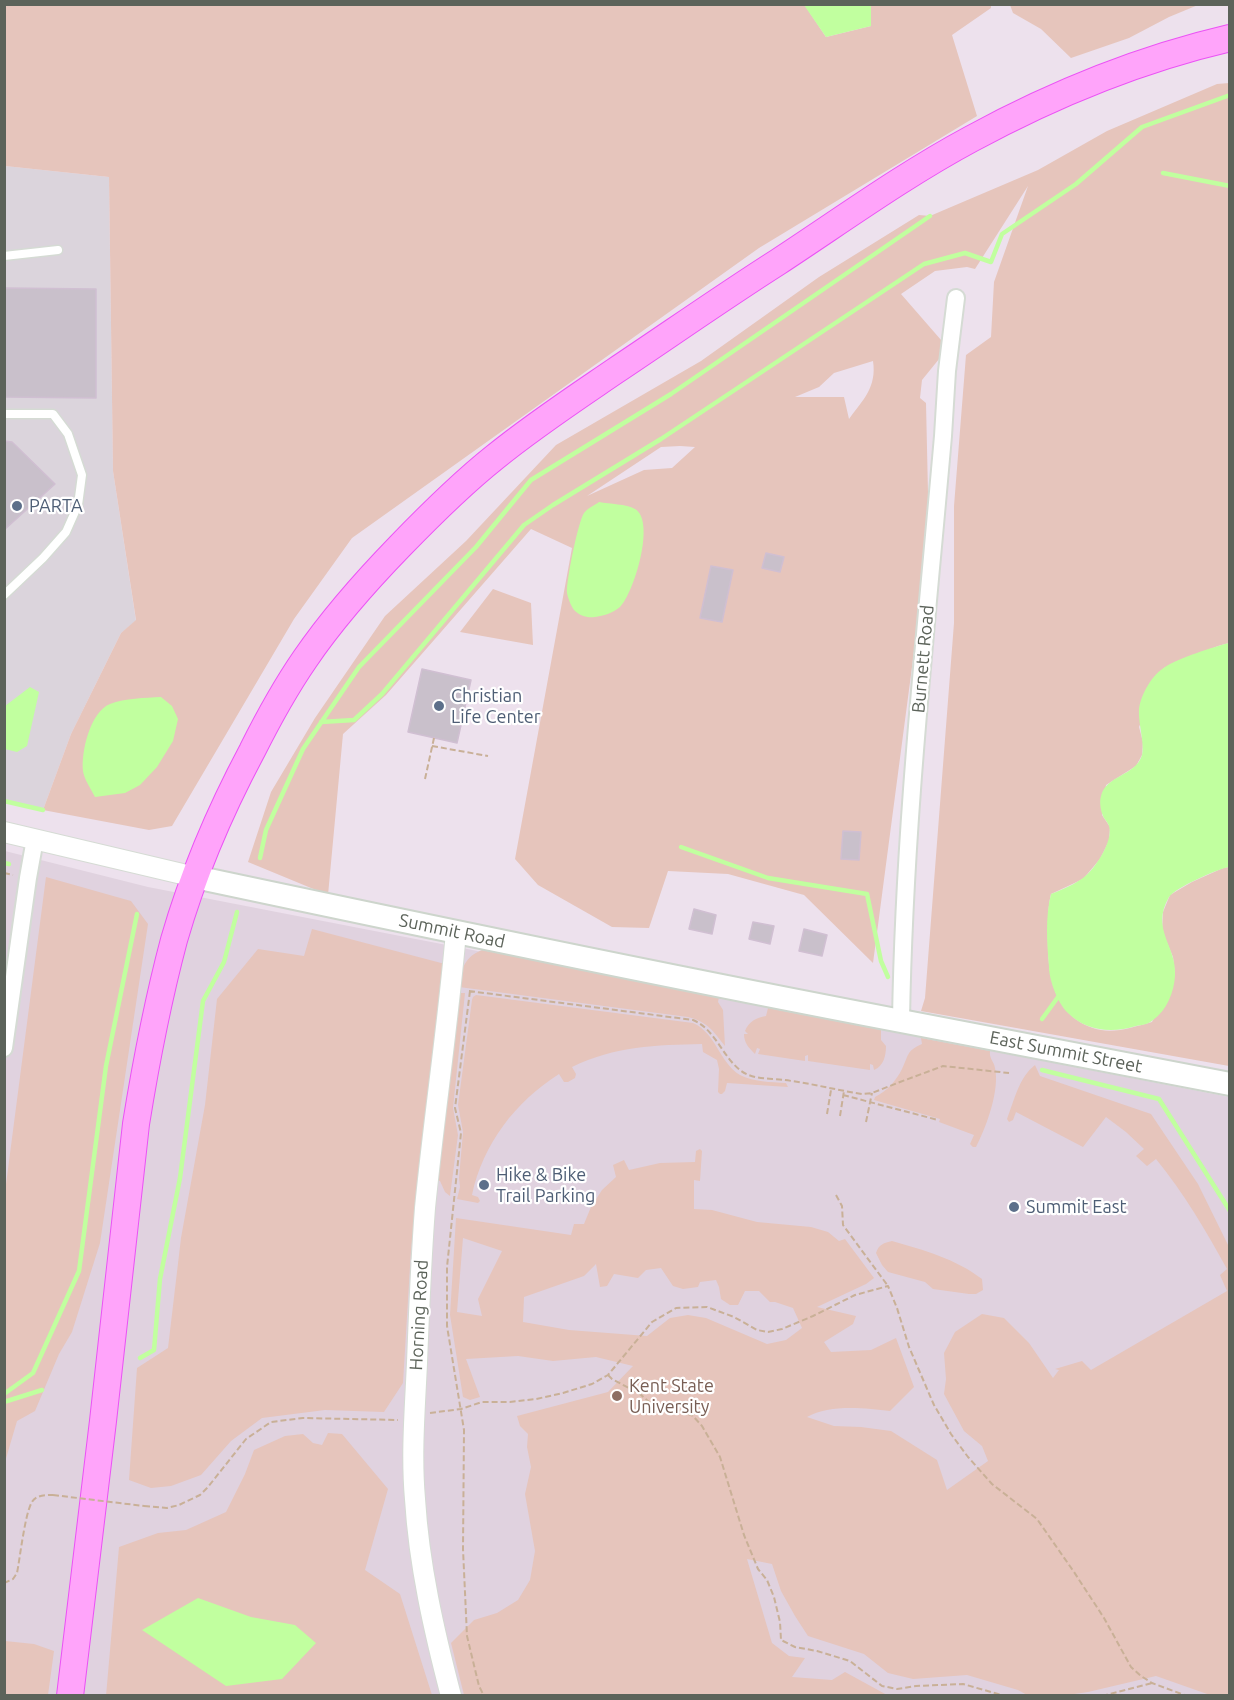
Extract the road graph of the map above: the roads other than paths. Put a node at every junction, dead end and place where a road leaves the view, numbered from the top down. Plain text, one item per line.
1 (1230, 38) edge
2 (58, 250) dead end
3 (4, 256) edge
4 (956, 298) dead end
5 (4, 414) edge
6 (4, 595) edge
7 (4, 832) edge
8 (35, 839) junction
9 (195, 877) junction
10 (456, 932) junction
11 (901, 1021) junction
12 (4, 1048) edge
13 (1230, 1084) edge
14 (70, 1695) edge
15 (451, 1695) edge

1 - 9 main road
2 - 3 lane
4 - 11 street, Burnett Road
5 - 6 lane
7 - 8 street, Summit Road
8 - 9 street, Summit Road
8 - 12 street
9 - 10 main road, Summit Road
9 - 14 main road
10 - 11 main road, Summit Road
10 - 15 street, Horning Road
11 - 13 main road, East Summit Street

